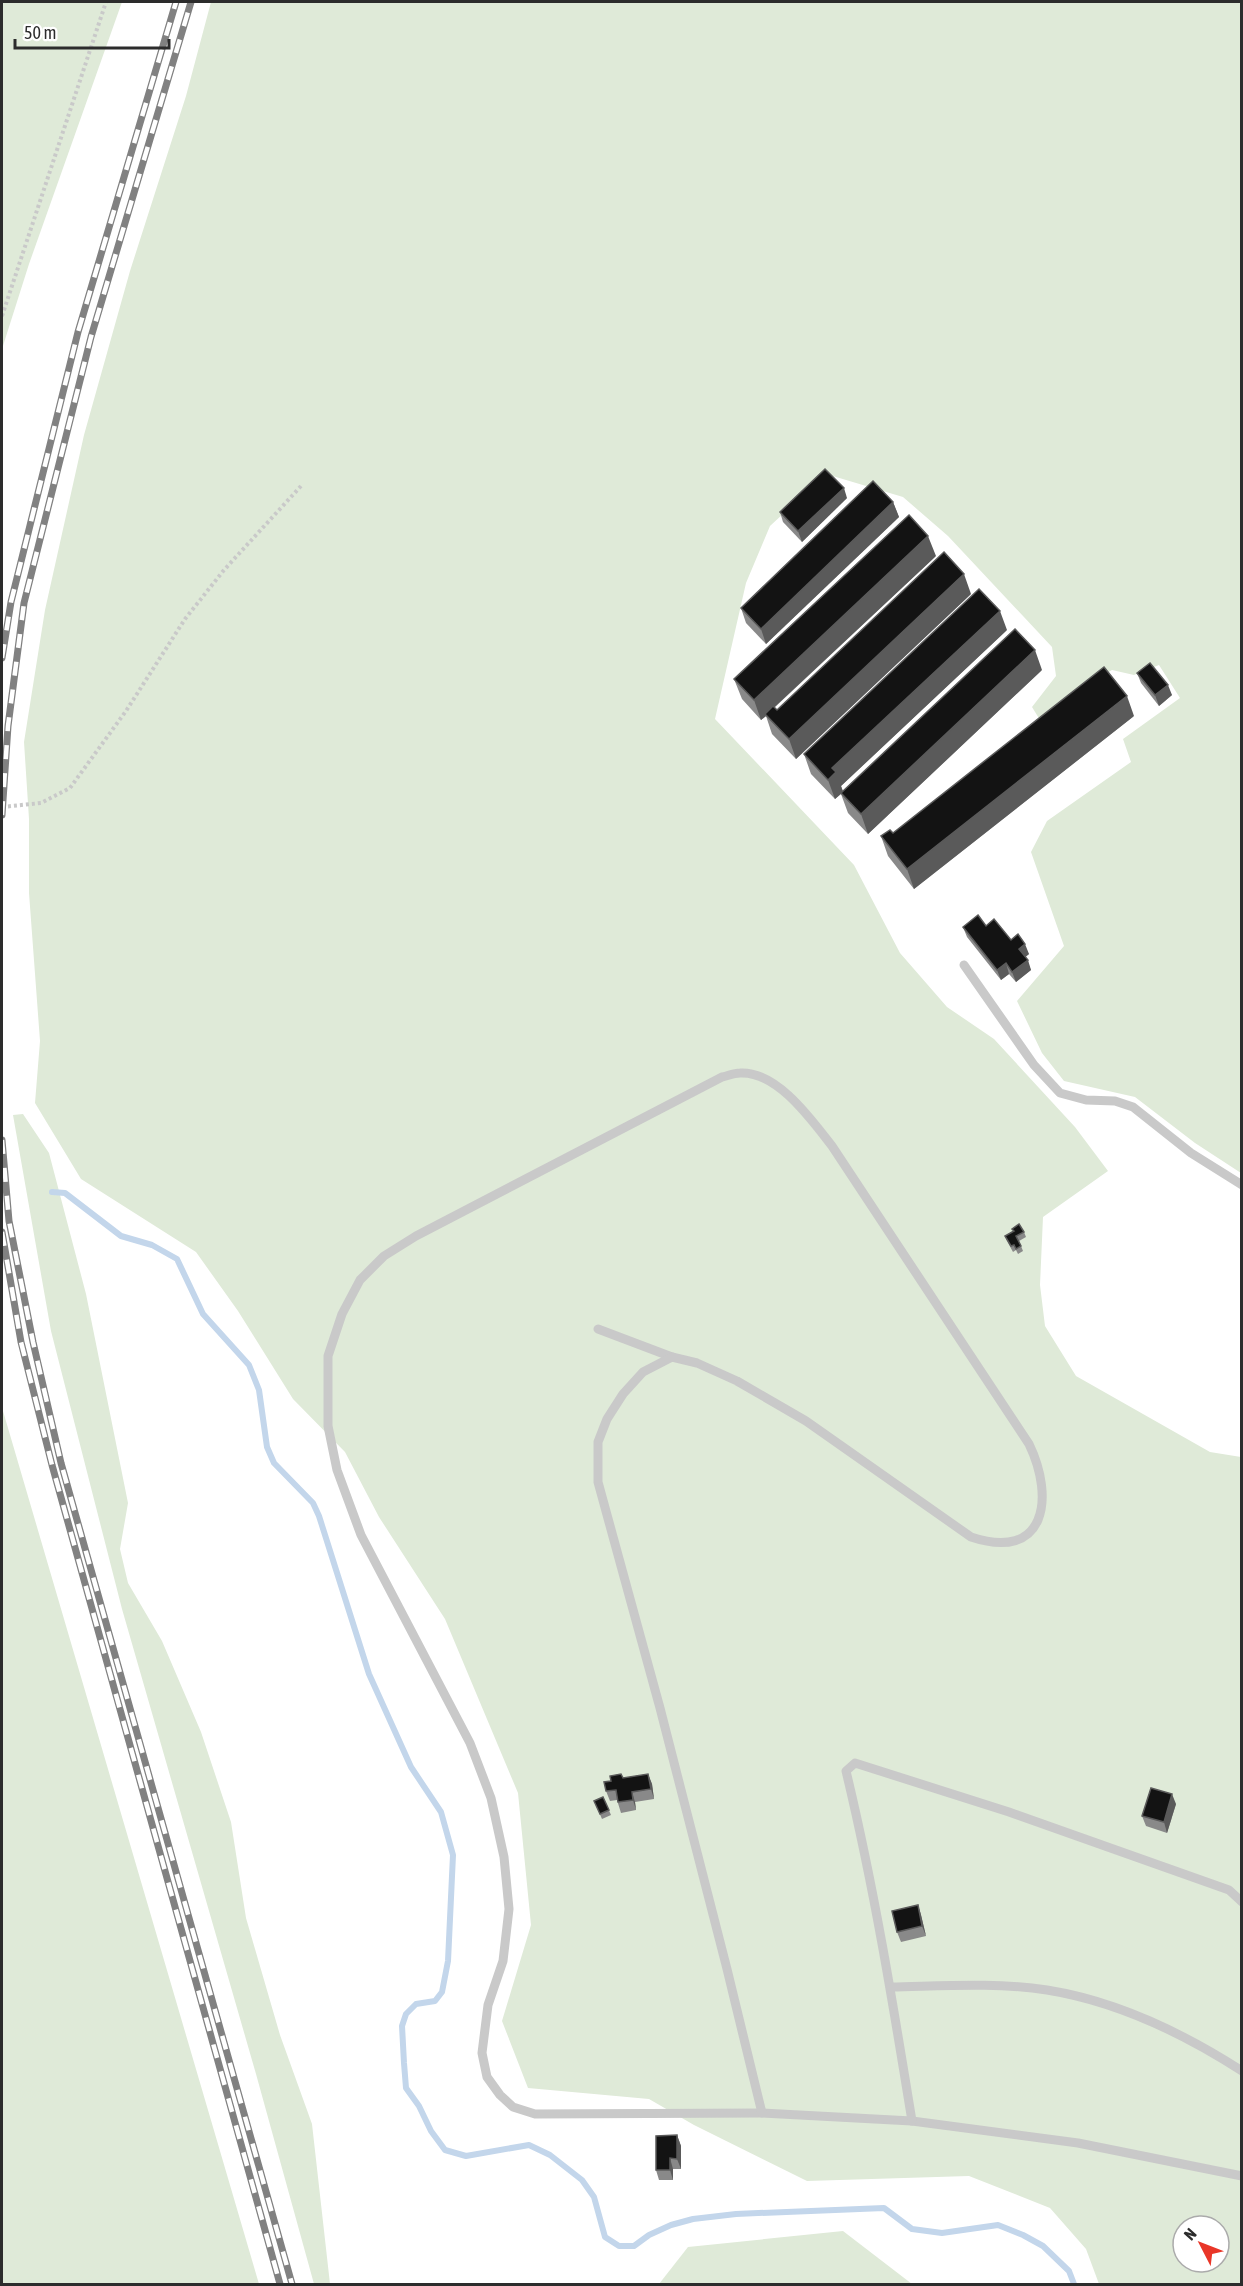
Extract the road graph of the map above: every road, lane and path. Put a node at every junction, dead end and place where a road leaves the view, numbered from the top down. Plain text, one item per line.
1 (106, 2) edge
2 (2, 316) edge
3 (301, 486) dead end
4 (2, 807) edge
5 (964, 965) dead end
6 (1242, 1185) edge
7 (598, 1329) dead end
8 (672, 1357) junction
9 (1242, 1902) edge
10 (891, 1987) junction
11 (1242, 2071) edge
12 (762, 2113) junction
13 (912, 2121) junction
14 (1242, 2176) edge

1 - 2 path
3 - 4 path
5 - 6 lane
7 - 8 lane
8 - 12 lane
8 - 12 lane
9 - 10 lane
10 - 11 lane
10 - 13 lane
12 - 13 lane
13 - 14 lane

